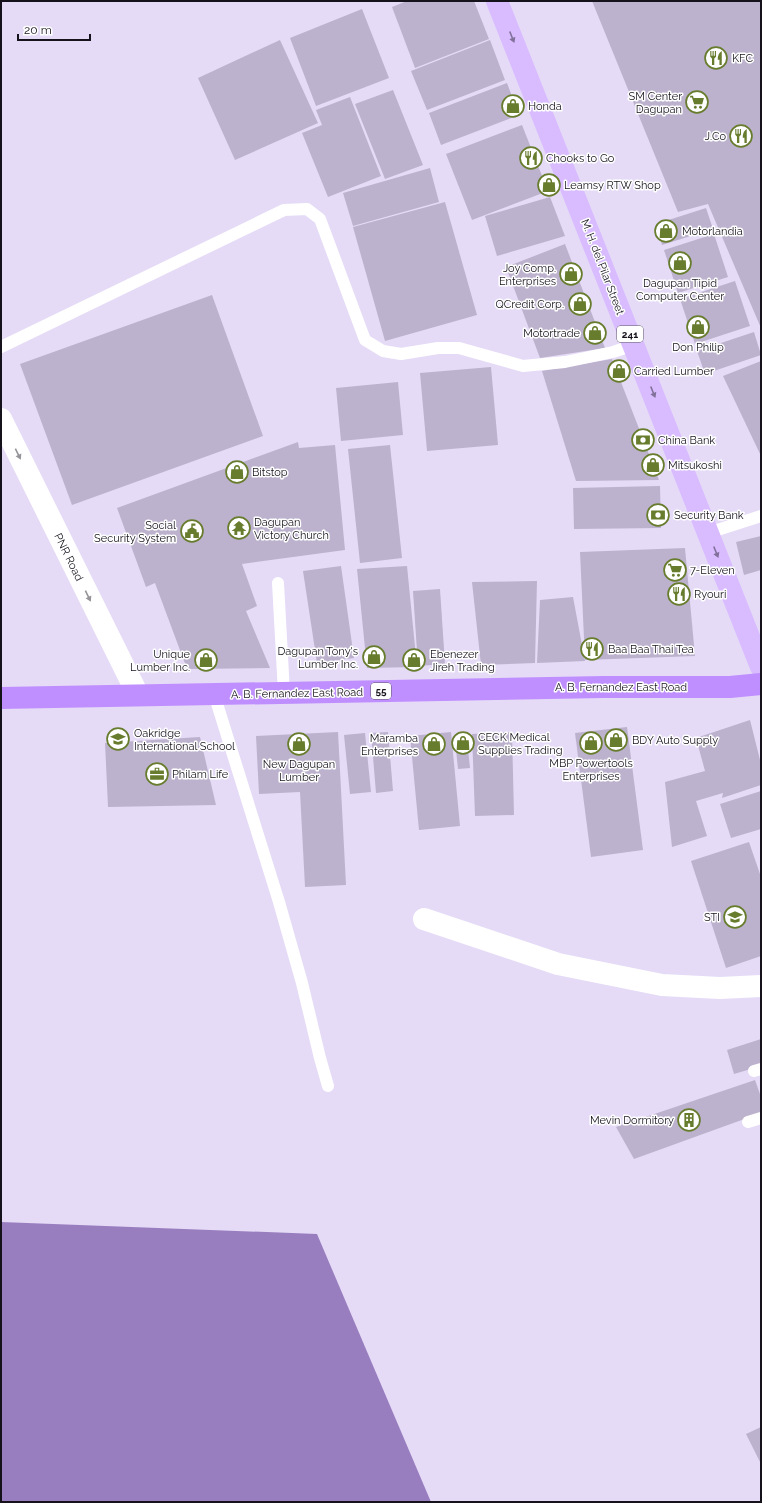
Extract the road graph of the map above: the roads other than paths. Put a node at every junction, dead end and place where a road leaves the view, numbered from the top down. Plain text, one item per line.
1 (497, 1) edge
2 (634, 345) junction
3 (1, 347) edge
4 (1, 419) edge
5 (761, 516) edge
6 (708, 532) junction
7 (278, 583) dead end
8 (761, 667) edge
9 (761, 684) edge
10 (284, 693) junction
11 (214, 694) junction
12 (138, 695) junction
13 (1, 698) edge
14 (424, 919) dead end
15 (761, 986) edge
16 (328, 1086) dead end
17 (761, 1118) edge
18 (748, 1122) dead end

1 -> 2 main road, M. H. del Pilar Street / 241
2 - 3 lane
2 -> 6 main road, M. H. del Pilar Street / 241
4 -> 12 street, PNR Road
5 - 6 lane
6 -> 8 main road, M. H. del Pilar Street / 241
7 - 10 lane
9 - 10 highway, A. B. Fernandez East Road / 55
10 - 11 highway, A. B. Fernandez East Road / 55
11 - 12 highway, A. B. Fernandez East Road / 55
11 - 16 lane
12 - 13 highway, A. B. Fernandez East Road / 55
14 - 15 street
17 - 18 lane

